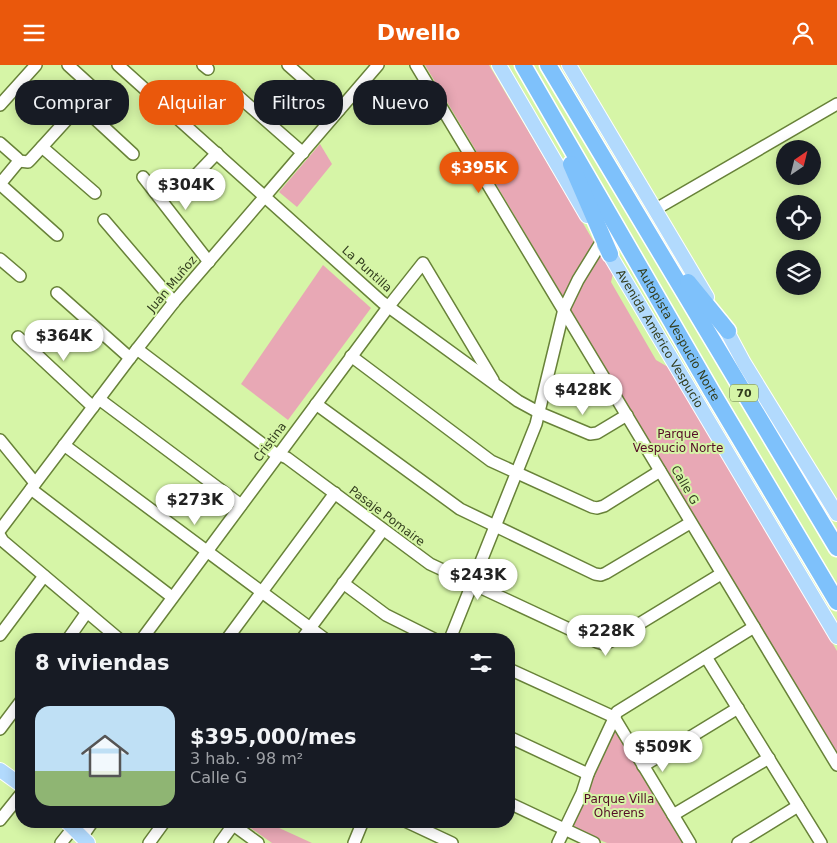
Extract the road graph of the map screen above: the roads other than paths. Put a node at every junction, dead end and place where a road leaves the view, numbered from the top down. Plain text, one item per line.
1 (36, 65) edge
2 (68, 65) edge
3 (118, 65) edge
4 (288, 65) edge
5 (416, 65) edge
6 (500, 65) edge
7 (523, 65) edge
8 (548, 65) edge
9 (569, 65) edge
10 (374, 66) edge
11 (84, 80) edge
12 (305, 80) edge
13 (542, 95) junction
14 (244, 101) edge
15 (837, 104) edge
16 (0, 105) edge
17 (343, 105) edge
18 (62, 125) edge
19 (102, 125) edge
20 (326, 125) edge
21 (0, 143) edge
22 (42, 147) junction
23 (217, 153) junction
24 (302, 153) junction
25 (133, 154) dead end
26 (19, 161) junction
27 (142, 177) dead end
28 (195, 177) dead end
29 (0, 184) edge
30 (95, 193) dead end
31 (265, 196) junction
32 (656, 209) junction
33 (104, 220) dead end
34 (58, 235) dead end
35 (652, 237) junction
36 (606, 248) junction
37 (0, 259) edge
38 (209, 262) junction
39 (20, 276) dead end
40 (57, 293) dead end
41 (174, 302) junction
42 (388, 306) junction
43 (564, 309) junction
44 (728, 331) junction
45 (18, 337) dead end
46 (133, 353) junction
47 (351, 357) junction
48 (496, 385) junction
49 (96, 403) junction
50 (316, 404) junction
51 (540, 413) junction
52 (627, 415) junction
53 (0, 440) edge
54 (64, 445) junction
55 (279, 454) junction
56 (660, 471) junction
57 (516, 472) junction
58 (33, 486) junction
59 (335, 493) junction
60 (241, 505) junction
61 (837, 514) edge
62 (690, 523) junction
63 (495, 525) junction
64 (0, 530) edge
65 (383, 530) junction
66 (0, 536) edge
67 (837, 548) edge
68 (207, 551) junction
69 (721, 574) junction
70 (44, 576) junction
71 (343, 583) junction
72 (472, 583) junction
73 (262, 592) junction
74 (172, 597) junction
75 (837, 602) edge
76 (87, 612) junction
77 (754, 627) junction
78 (310, 628) junction
79 (72, 633) edge
80 (112, 633) edge
81 (146, 633) edge
82 (231, 633) edge
83 (306, 633) edge
84 (316, 633) edge
85 (422, 633) edge
86 (452, 633) edge
87 (0, 635) edge
88 (837, 637) edge
89 (706, 657) junction
90 (515, 672) edge
91 (738, 708) junction
92 (15, 709) edge
93 (614, 717) junction
94 (0, 729) edge
95 (515, 740) edge
96 (768, 758) junction
97 (643, 765) junction
98 (837, 765) edge
99 (0, 770) edge
100 (588, 775) junction
101 (15, 781) edge
102 (15, 801) edge
103 (515, 806) edge
104 (798, 807) junction
105 (673, 815) junction
106 (0, 820) edge
107 (160, 828) edge
108 (228, 828) edge
109 (238, 828) edge
110 (360, 828) edge
111 (420, 828) edge
112 (565, 829) junction
113 (77, 832) edge
114 (61, 843) edge
115 (149, 843) edge
116 (220, 843) edge
117 (258, 843) edge
118 (354, 843) edge
119 (452, 843) edge
120 (558, 843) edge
121 (594, 843) edge
122 (690, 843) edge
123 (738, 843) edge
124 (821, 843) edge

1 - 16 street
2 - 11 street
3 - 23 street, La Puntilla
4 - 12 street
5 - 43 street, Calle G
6 - 36 main road, Avenida Américo Vespucio
7 - 13 highway, Autopista Vespucio Norte / 70
8 - 35 highway, Autopista Vespucio Norte / 70
9 - 32 main road
10 - 17 street, Juan Muñoz
13 - 36 highway
13 - 75 highway, Autopista Vespucio Norte / 70
14 - 24 street
15 - 32 street
18 - 22 street
19 - 25 street
20 - 24 street, Juan Muñoz
21 - 26 street
22 - 26 street
22 - 30 street
23 - 28 street
23 - 31 street, La Puntilla
24 - 31 street, Juan Muñoz
26 - 29 street
27 - 38 street
29 - 34 street
31 - 38 street, Juan Muñoz
31 - 42 street, La Puntilla
32 - 44 main road
33 - 41 street
35 - 44 highway
35 - 67 highway, Autopista Vespucio Norte / 70
36 - 43 street
36 - 88 main road, Avenida Américo Vespucio
37 - 39 street
38 - 41 street, Juan Muñoz
40 - 46 street, Pasaje Pomaire
41 - 46 street, Juan Muñoz
42 - 47 street, Cristina
42 - 48 street, La Puntilla
42 - 48 street, Cristina
43 - 51 street
43 - 52 street, Calle G
44 - 61 main road
45 - 49 street
46 - 49 street, Juan Muñoz
46 - 55 street, Pasaje Pomaire
47 - 50 street, Cristina
47 - 57 street
48 - 51 street, La Puntilla
49 - 54 street, Juan Muñoz
49 - 60 street
50 - 55 street, Cristina
50 - 63 street
51 - 52 street, La Puntilla
51 - 57 street
52 - 56 street, Calle G
53 - 58 street
54 - 58 street, Juan Muñoz
54 - 68 street
55 - 59 street, Pasaje Pomaire
55 - 60 street, Cristina
56 - 57 street
56 - 62 street, Calle G
57 - 63 street
58 - 64 street, Juan Muñoz
58 - 74 street
59 - 65 street, Pasaje Pomaire
59 - 73 street
60 - 68 street, Cristina
62 - 63 street
62 - 69 street, Calle G
63 - 72 street
65 - 71 street
65 - 72 street, Pasaje Pomaire
66 - 70 street
68 - 73 street
68 - 74 street, Cristina
69 - 72 street, Pasaje Pomaire
69 - 77 street, Calle G
70 - 76 street
70 - 87 street
71 - 78 street
71 - 85 street
72 - 86 street
73 - 78 street
73 - 82 street
74 - 81 street, Cristina
76 - 79 street
76 - 80 street
77 - 89 street
77 - 98 street, Calle G
78 - 83 street
78 - 84 street
89 - 91 street
89 - 93 street
90 - 93 street
91 - 96 street
91 - 97 street
92 - 94 street
93 - 97 street
93 - 100 street
95 - 100 street
96 - 104 street
96 - 105 street
97 - 105 street
99 - 101 main road
100 - 112 street
102 - 106 street
103 - 112 street
104 - 123 street
104 - 124 street
105 - 122 street
107 - 115 street
108 - 116 street
109 - 117 street
110 - 118 street
111 - 119 street
112 - 120 street
112 - 121 street
113 - 114 street

